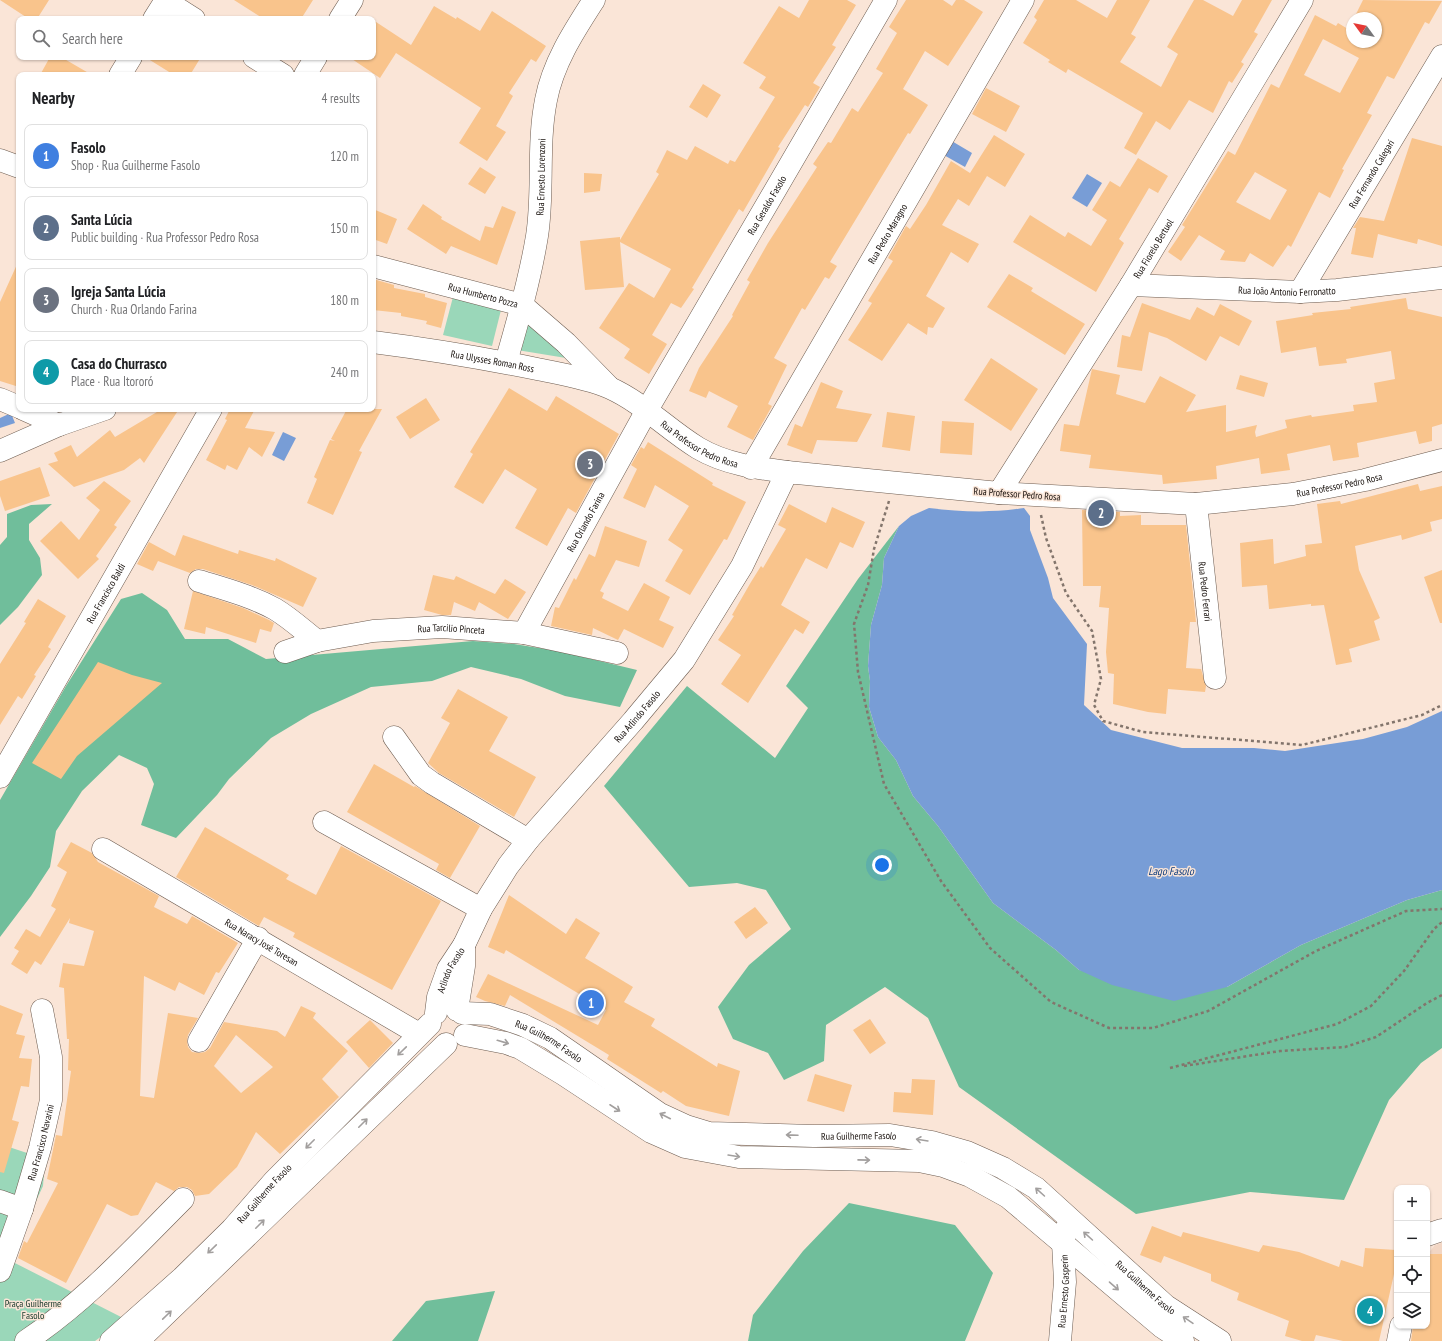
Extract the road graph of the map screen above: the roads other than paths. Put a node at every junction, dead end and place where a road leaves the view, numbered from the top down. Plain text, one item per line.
1 (165, 0) edge
2 (352, 0) edge
3 (594, 0) edge
4 (886, 0) edge
5 (1024, 0) edge
6 (1302, 0) edge
7 (156, 16) edge
8 (189, 16) edge
9 (342, 16) edge
10 (1442, 56) edge
11 (129, 60) edge
12 (259, 60) edge
13 (314, 60) edge
14 (122, 72) edge
15 (278, 72) edge
16 (307, 72) edge
17 (0, 160) edge
18 (16, 166) edge
19 (376, 267) edge
20 (1442, 278) edge
21 (1131, 284) junction
22 (1300, 292) junction
23 (522, 305) junction
24 (376, 342) edge
25 (506, 362) junction
26 (610, 388) junction
27 (0, 398) edge
28 (16, 406) edge
29 (647, 410) junction
30 (30, 412) edge
31 (96, 412) edge
32 (209, 412) edge
33 (59, 425) junction
34 (0, 451) edge
35 (1441, 460) edge
36 (751, 468) junction
37 (787, 472) junction
38 (999, 493) junction
39 (1196, 504) junction
40 (199, 581) dead end
41 (524, 633) junction
42 (317, 641) junction
43 (285, 652) dead end
44 (617, 653) dead end
45 (1215, 678) dead end
46 (394, 737) dead end
47 (0, 777) edge
48 (324, 822) dead end
49 (528, 840) junction
50 (103, 849) dead end
51 (482, 910) junction
52 (258, 938) junction
53 (464, 945) junction
54 (42, 1010) dead end
55 (460, 1011) junction
56 (428, 1024) junction
57 (465, 1035) junction
58 (199, 1041) dead end
59 (446, 1044) junction
60 (183, 1199) dead end
61 (0, 1202) edge
62 (22, 1209) junction
63 (1068, 1218) junction
64 (1442, 1230) edge
65 (238, 1234) junction
66 (1430, 1234) edge
67 (1063, 1242) junction
68 (0, 1271) edge
69 (1400, 1329) edge
70 (26, 1341) edge
71 (111, 1341) edge
72 (138, 1341) edge
73 (1060, 1341) edge
74 (1183, 1341) edge
75 (1220, 1341) edge
76 (1398, 1341) edge

1 - 7 street
1 - 8 street
2 - 9 street
3 - 23 street, Rua Ernesto Lorenzoni
4 - 29 street, Rua Geraldo Fasolo
5 - 36 street, Rua Pedro Maragno
6 - 21 street, Rua Fiorelo Bertuol
10 - 22 street, Rua Fernando Calegari
11 - 14 street
12 - 15 street
13 - 16 street
17 - 18 street
19 - 23 street, Rua Humberto Pozza
20 - 22 street, Rua João Antonio Ferronatto
21 - 22 street, Rua João Antonio Ferronatto
21 - 38 street, Rua Fiorelo Bertuol
23 - 25 street, Rua Ernesto Lorenzoni
23 - 26 street, Rua Humberto Pozza
24 - 25 street, Rua Ulysses Roman Ross
25 - 26 street, Rua Ulysses Roman Ross
26 - 29 street, Rua Professor Pedro Rosa
27 - 28 street
29 - 36 street, Rua Professor Pedro Rosa
29 - 41 street, Rua Orlando Farina
30 - 33 street
31 - 33 street
32 - 47 street, Rua Francisco Baldi
33 - 34 street
35 - 39 street, Rua Professor Pedro Rosa
36 - 37 street, Rua Professor Pedro Rosa
37 - 38 street, Rua Professor Pedro Rosa
37 - 49 street, Rua Arlindo Fasolo
38 - 39 street, Rua Professor Pedro Rosa
39 - 45 street, Rua Pedro Ferrari
40 - 42 street
41 - 42 street, Rua Tarcilio Pinceta
41 - 44 street, Rua Tarcilio Pinceta
42 - 43 street, Rua Tarcilio Pinceta
46 - 49 street
48 - 51 street
49 - 51 street, Rua Arlindo Fasolo
50 - 52 street, Rua Naracy José Toresan
51 - 53 street, Rua Arlindo Fasolo
52 - 56 street, Rua Naracy José Toresan
52 - 58 street
53 - 55 street, Arlindo Fasolo
53 - 56 street, Arlindo Fasolo
54 - 62 street, Rua Francisco Navarini
55 - 56 street
55 - 57 street
63 -> 55 street, Rua Guilherme Fasolo
56 - 59 street
56 -> 65 street, Rua Guilherme Fasolo
57 - 59 street
57 -> 67 street, Rua Guilherme Fasolo
65 -> 59 street, Rua Guilherme Fasolo
60 - 70 street
61 - 62 street
62 - 68 street, Rua Francisco Navarini
63 - 67 street, Rua Ernesto Gasperin
75 -> 63 street, Rua Guilherme Fasolo
64 - 66 street
65 -> 71 street, Rua Guilherme Fasolo
72 -> 65 street, Rua Guilherme Fasolo
67 - 73 street, Rua Ernesto Gasperin
67 -> 74 street, Rua Guilherme Fasolo
69 - 76 street

